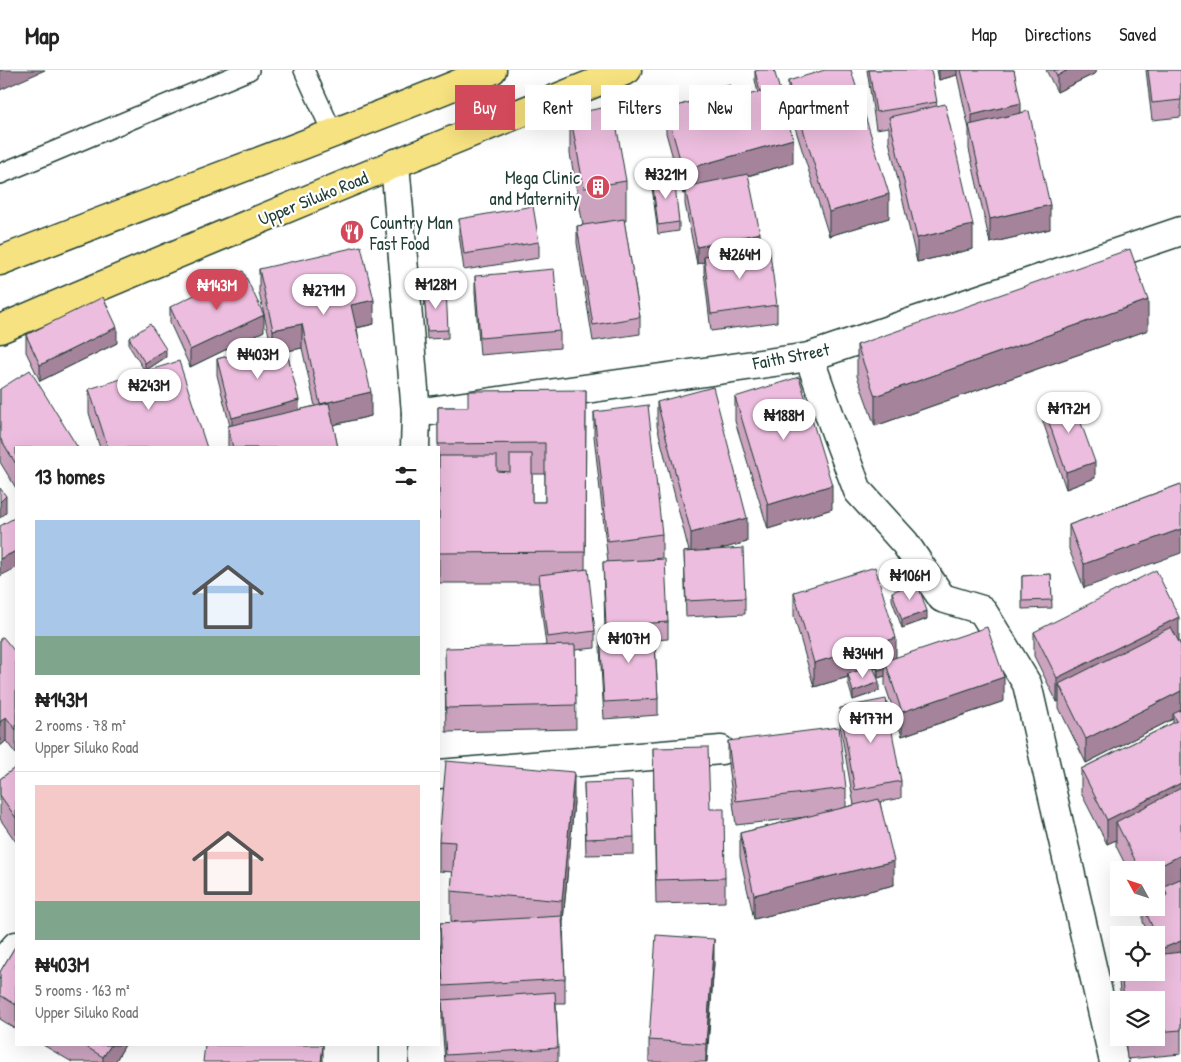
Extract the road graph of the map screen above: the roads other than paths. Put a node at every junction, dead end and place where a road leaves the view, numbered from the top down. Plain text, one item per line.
1 (249, 70) edge
2 (304, 70) edge
3 (492, 70) edge
4 (627, 70) edge
5 (333, 134) junction
6 (395, 163) junction
7 (0, 174) edge
8 (1181, 231) edge
9 (0, 261) edge
10 (0, 329) edge
11 (809, 357) junction
12 (416, 413) junction
13 (415, 446) edge
14 (721, 750) dead end
15 (440, 774) edge
16 (15, 947) edge
17 (0, 964) edge
18 (394, 1046) edge
19 (394, 1062) edge
20 (1114, 1062) edge

1 - 7 lane
2 - 5 lane
3 - 5 main road
4 - 6 main road, Upper Siluko Road
5 - 9 main road
6 - 10 main road, Upper Siluko Road
6 - 12 street
8 - 11 street, Faith Street
11 - 12 street, Faith Street
11 - 20 street
12 - 13 street
14 - 15 street
16 - 17 street
18 - 19 street

